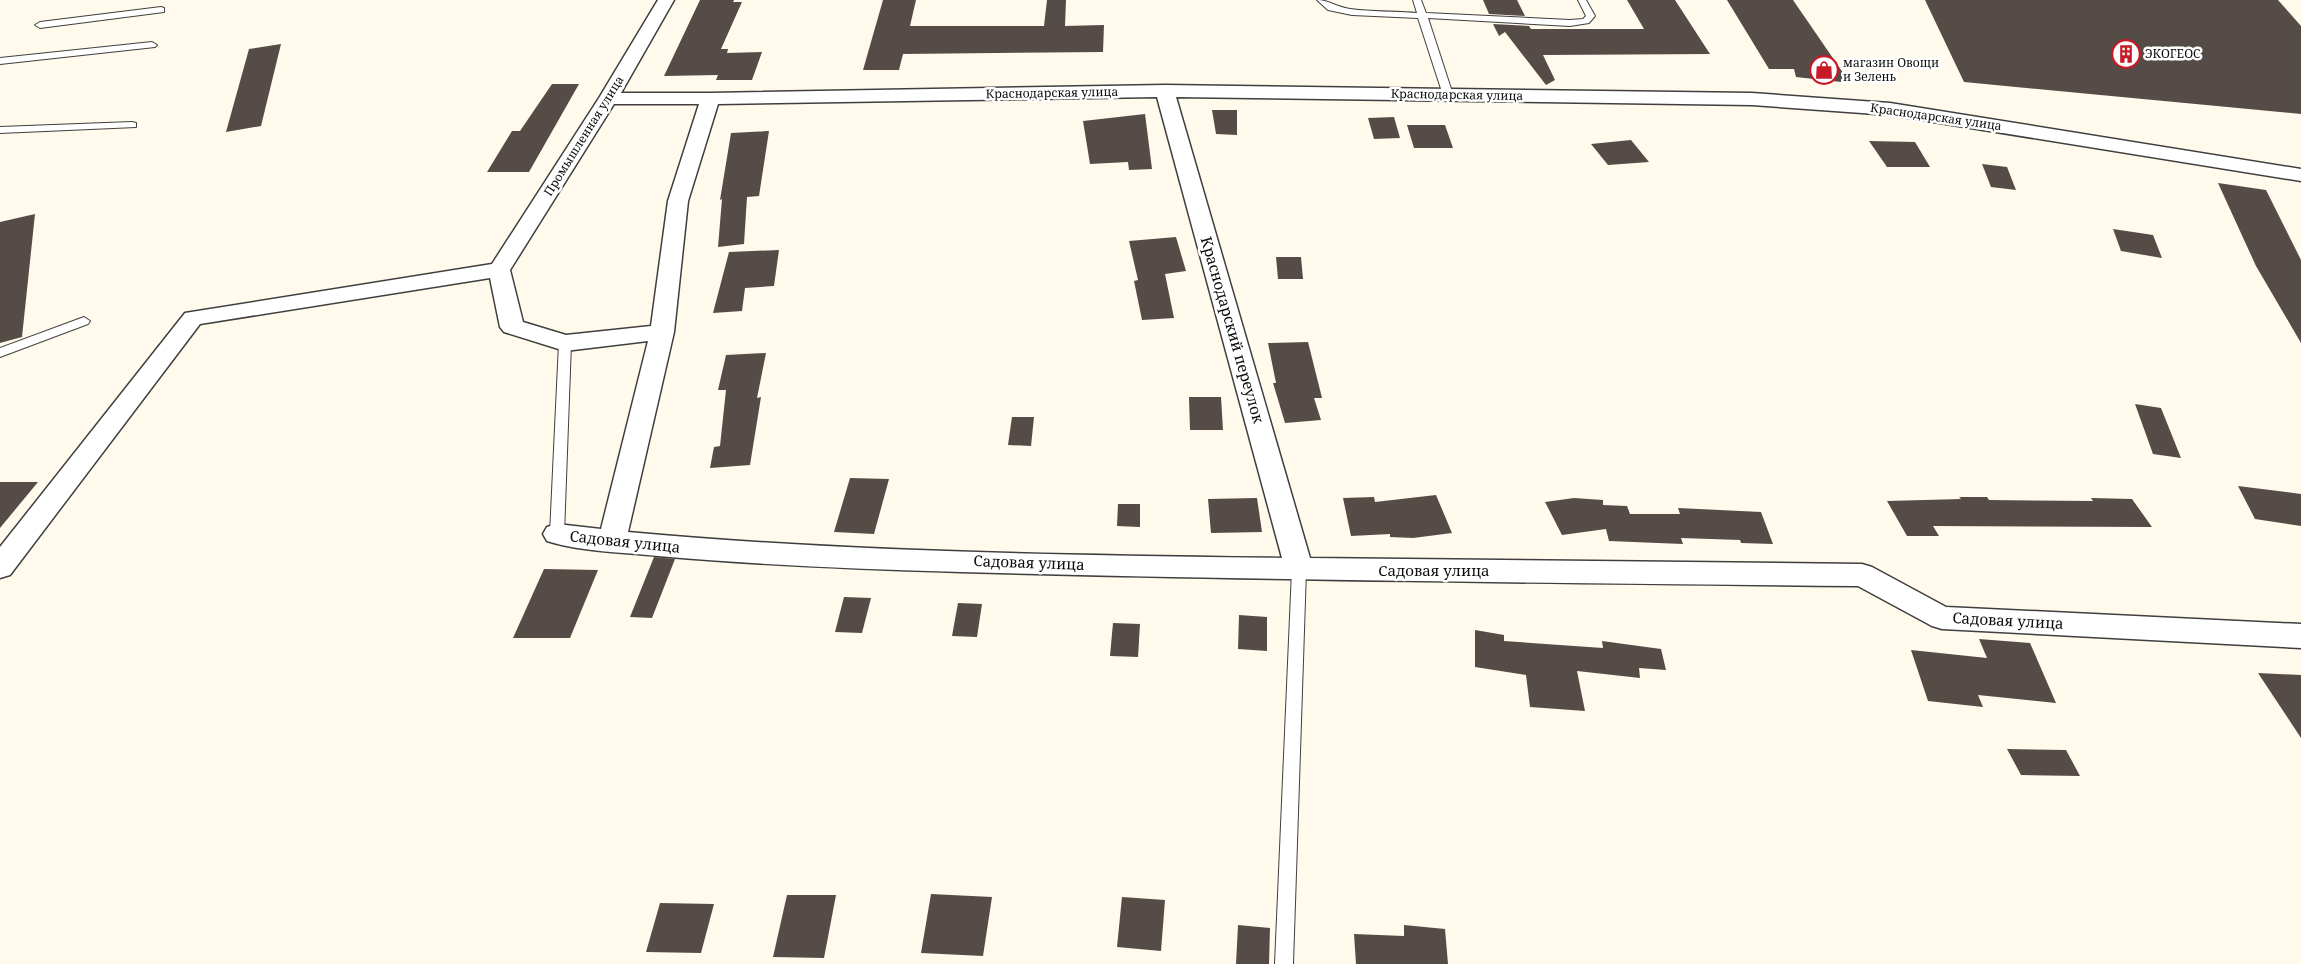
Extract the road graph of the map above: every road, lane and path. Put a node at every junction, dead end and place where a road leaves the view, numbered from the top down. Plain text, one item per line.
1 (666, 0) edge
2 (1320, 0) edge
3 (1417, 0) edge
4 (1582, 0) edge
5 (161, 10) dead end
6 (1421, 15) junction
7 (40, 25) dead end
8 (152, 46) dead end
9 (0, 61) edge
10 (1165, 90) junction
11 (1448, 95) junction
12 (608, 98) junction
13 (710, 99) junction
14 (132, 125) dead end
15 (0, 130) edge
16 (2301, 175) edge
17 (498, 270) junction
18 (84, 321) dead end
19 (662, 332) junction
20 (565, 343) junction
21 (0, 353) edge
22 (557, 534) joint
23 (612, 542) junction
24 (0, 568) edge
25 (1299, 570) junction
26 (2301, 636) edge
27 (1284, 964) edge

1 - 12 street, Промышленная улица
2 - 6 lane
3 - 6 lane
4 - 6 lane
5 - 7 lane
6 - 11 lane
8 - 9 lane
10 - 11 street, Краснодарская улица
10 - 13 street, Краснодарская улица
10 - 25 street, Краснодарский переулок
11 - 16 street, Краснодарская улица
12 - 13 street, Краснодарская улица
12 - 17 street, Промышленная улица
13 - 19 street
14 - 15 lane
17 - 20 street
17 - 24 street
18 - 21 lane
19 - 20 street
19 - 23 street
20 - 22 lane
22 - 23 street, Садовая улица
23 - 25 street, Садовая улица
25 - 26 street, Садовая улица
25 - 27 lane

